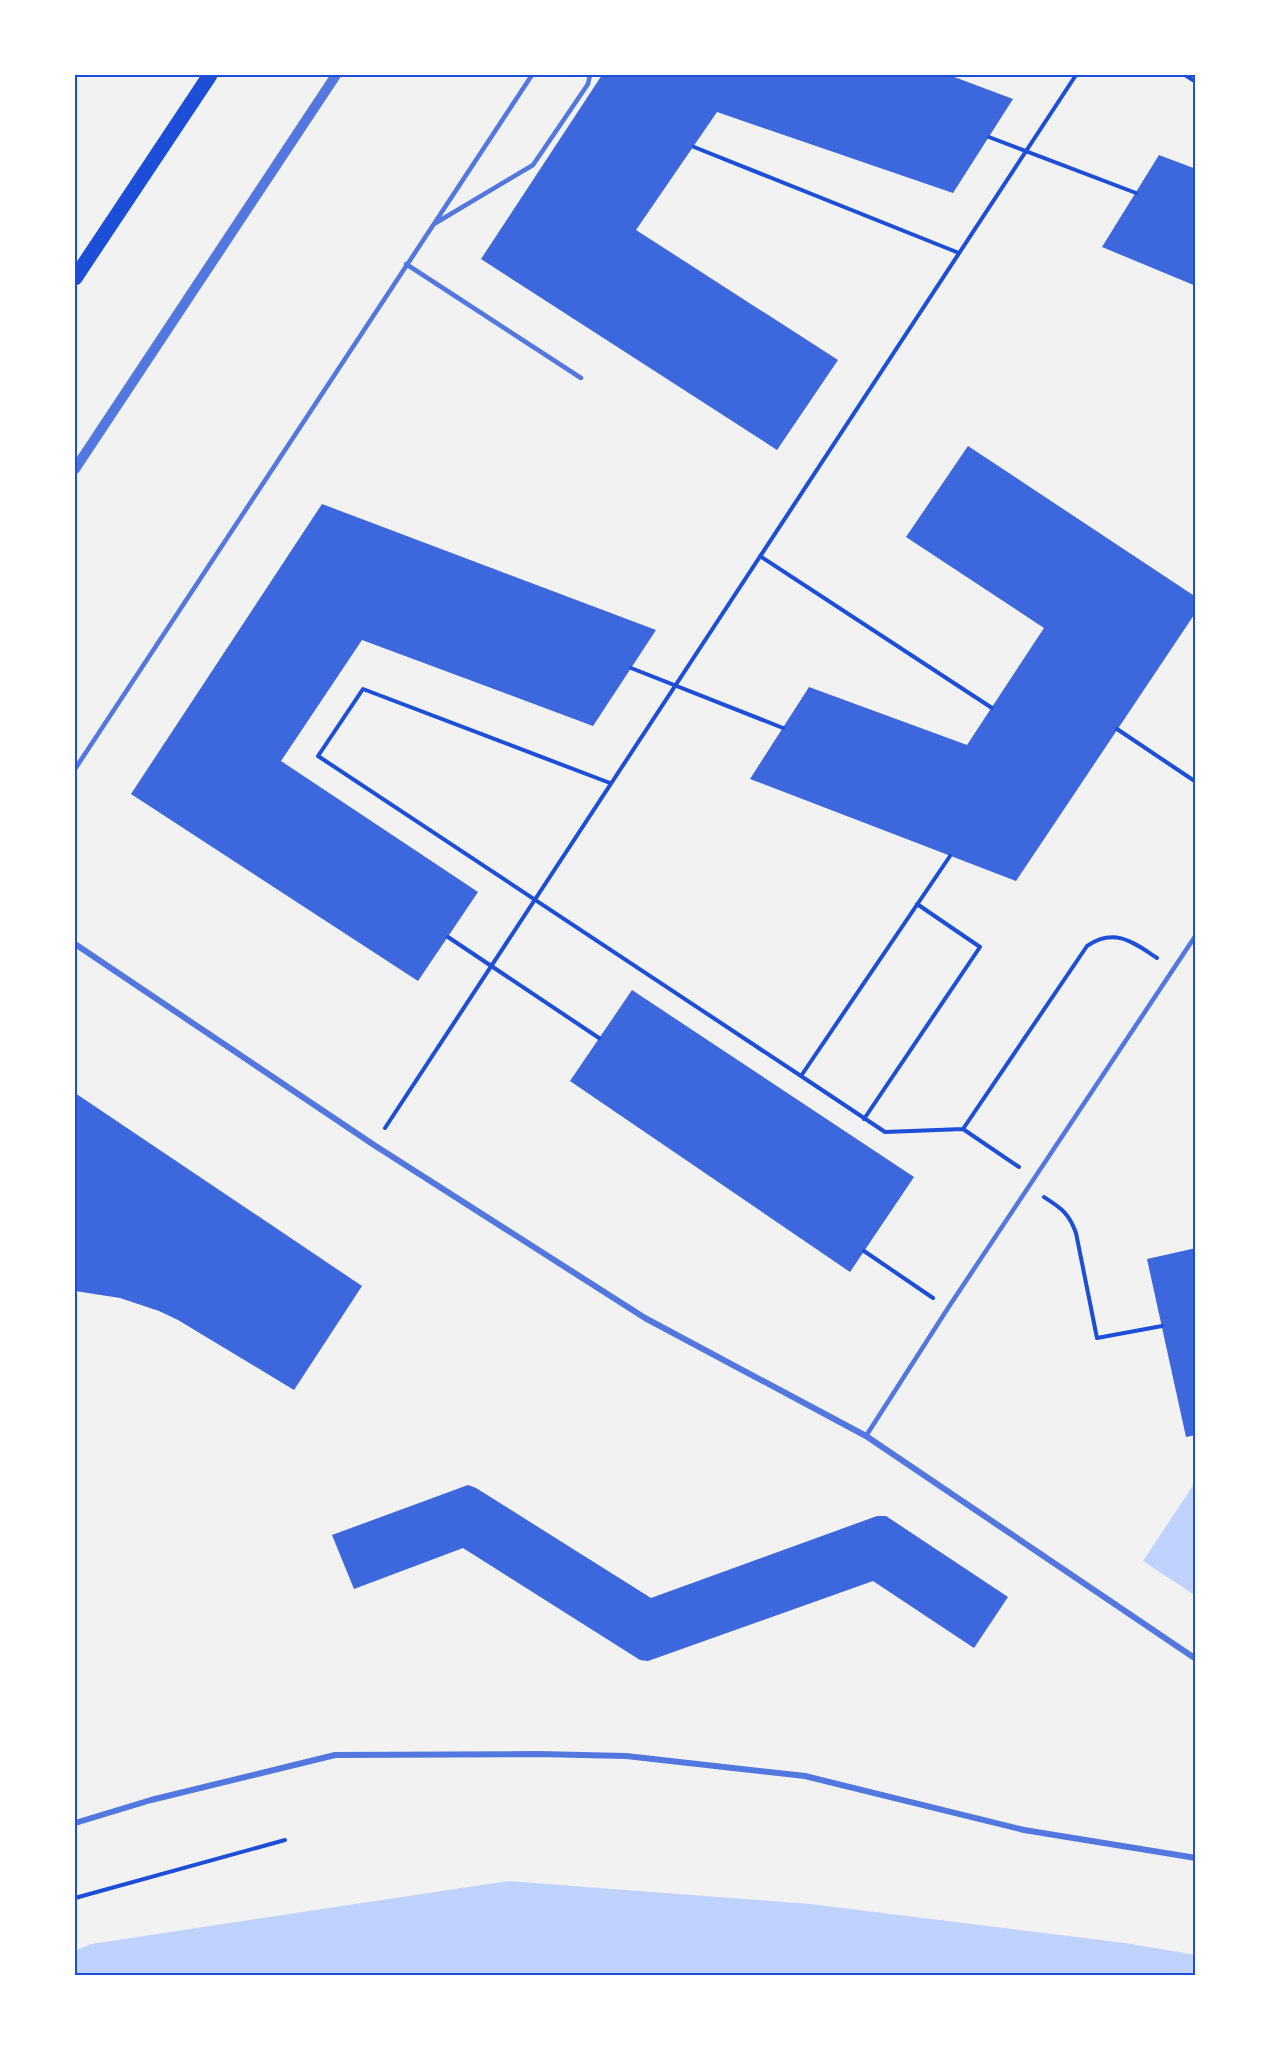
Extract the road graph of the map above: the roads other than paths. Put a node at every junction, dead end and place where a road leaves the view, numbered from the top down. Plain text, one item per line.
1 (210, 75) edge
2 (336, 75) edge
3 (531, 75) edge
4 (590, 75) edge
5 (432, 226) junction
6 (406, 264) junction
7 (75, 278) edge
8 (580, 378) dead end
9 (75, 468) edge
10 (75, 769) edge
11 (1196, 935) edge
12 (75, 944) edge
13 (866, 1436) junction
14 (1196, 1659) edge
15 (75, 1823) edge
16 (1196, 1858) edge

1 - 7 main road
2 - 9 street
3 - 5 lane
4 - 5 lane
5 - 6 lane
6 - 8 lane
6 - 10 lane
11 - 13 lane
12 - 13 street
13 - 14 street
15 - 16 street

